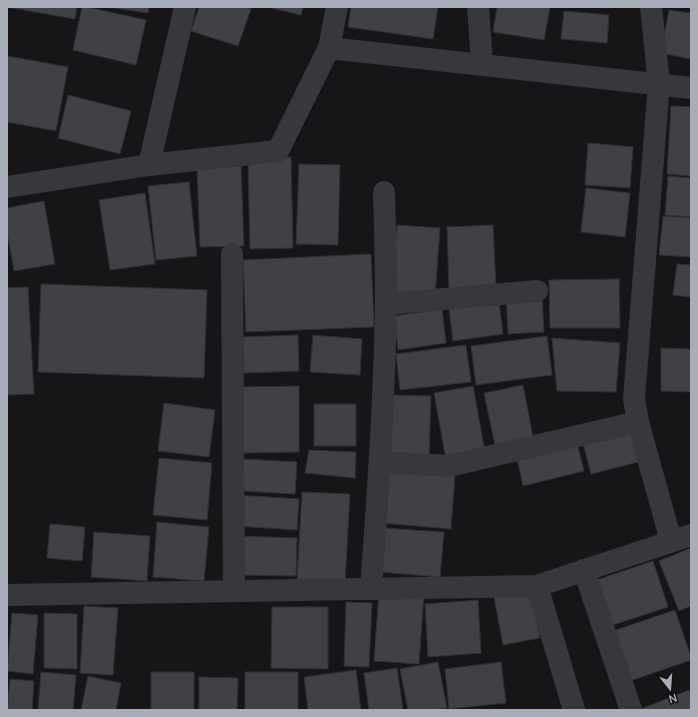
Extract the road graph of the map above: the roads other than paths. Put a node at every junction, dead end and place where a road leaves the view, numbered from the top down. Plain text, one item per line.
1 (185, 7) edge
2 (337, 7) edge
3 (478, 7) edge
4 (651, 7) edge
5 (329, 48) junction
6 (482, 64) junction
7 (659, 84) junction
8 (691, 88) edge
9 (149, 165) junction
10 (7, 187) edge
11 (384, 192) dead end
12 (232, 254) dead end
13 (537, 290) dead end
14 (386, 304) junction
15 (638, 422) junction
16 (380, 462) junction
17 (681, 538) edge
18 (584, 570) junction
19 (537, 586) junction
20 (371, 589) junction
21 (234, 591) junction
22 (7, 595) edge
23 (571, 710) edge
24 (631, 710) edge

1 - 9 street
2 - 5 street
3 - 6 street
4 - 7 street
5 - 6 street
5 - 9 street
6 - 7 street
7 - 8 street
7 - 15 street
9 - 10 street
11 - 14 street
12 - 21 street
13 - 14 street
14 - 16 street
15 - 16 street
15 - 17 street
16 - 20 street
17 - 18 street
18 - 19 street
18 - 24 street
19 - 20 street
19 - 23 street
20 - 21 street
21 - 22 street

